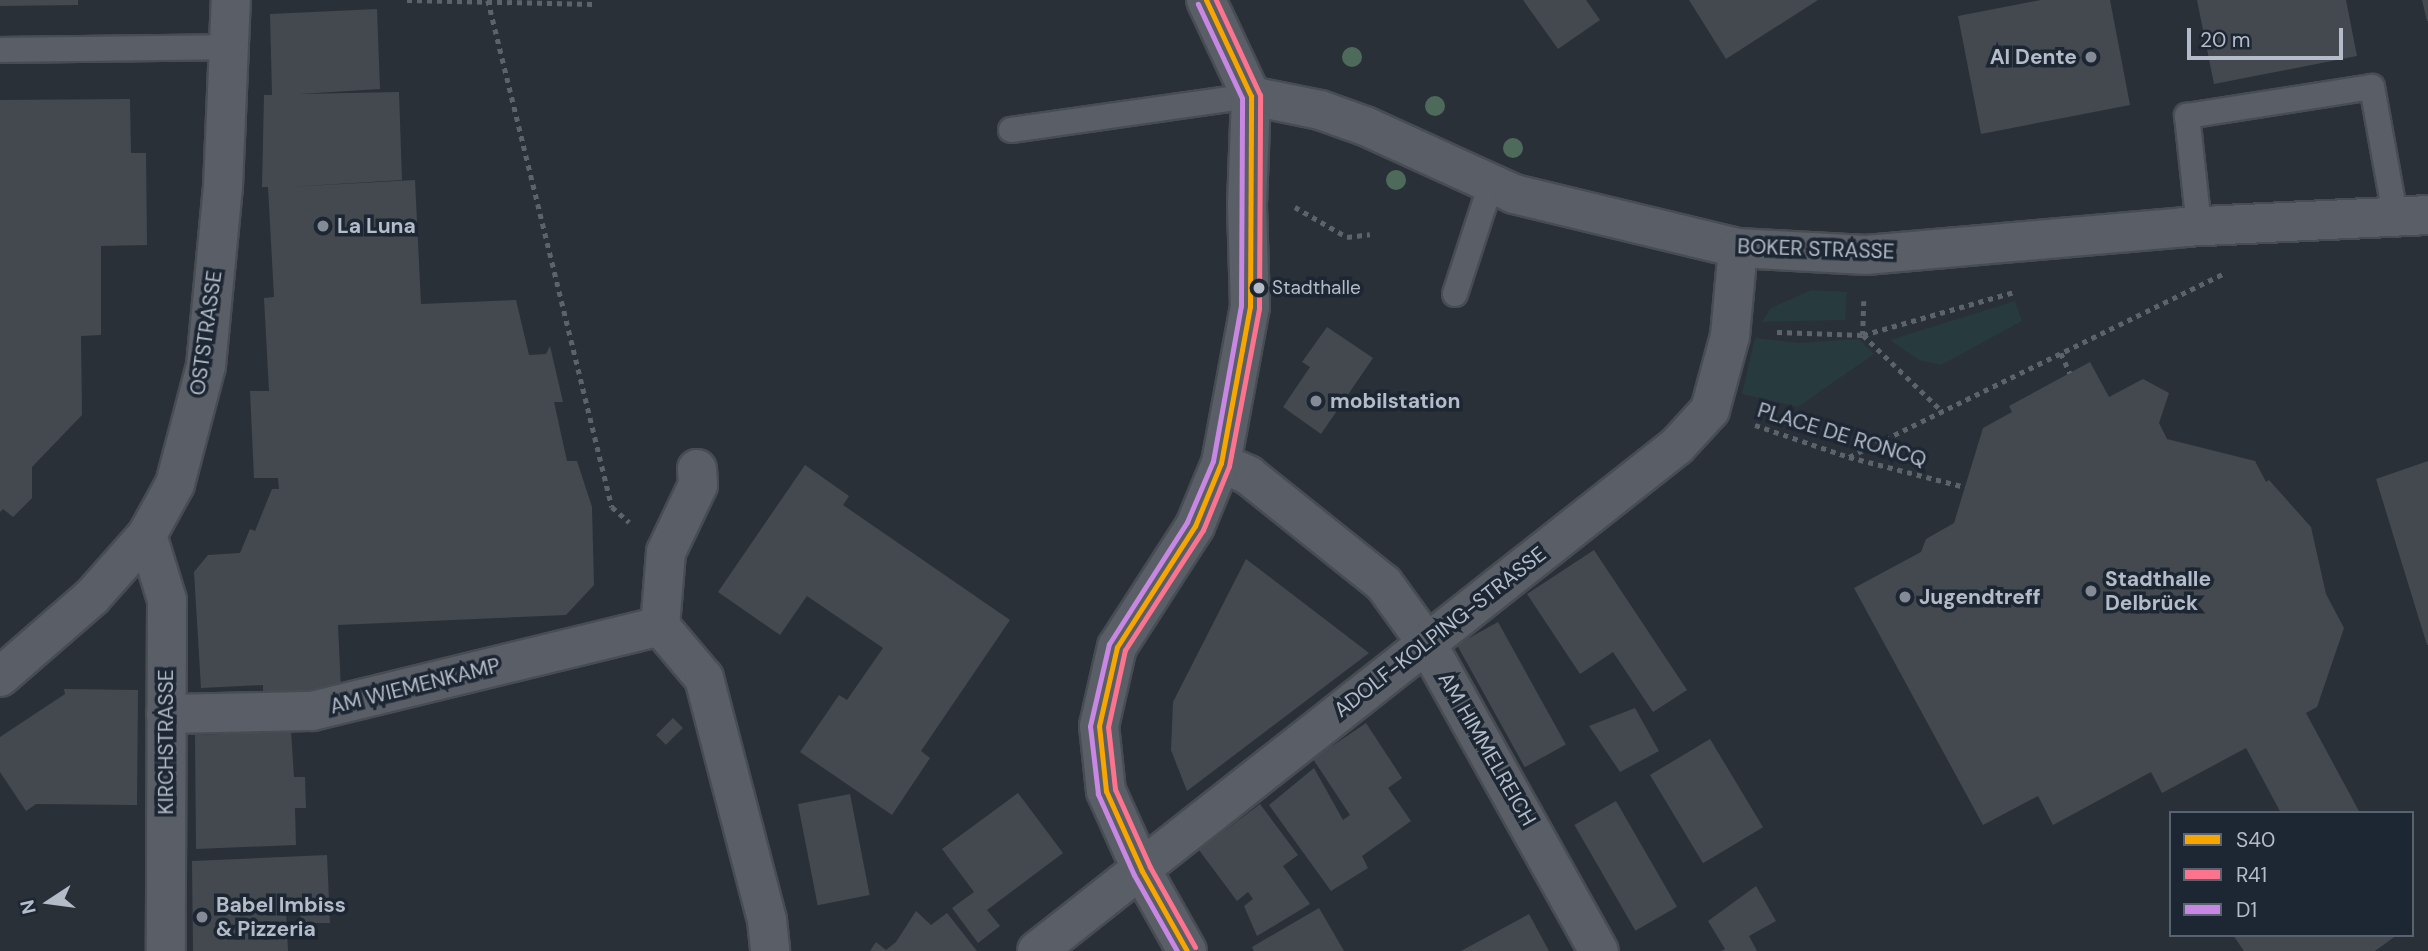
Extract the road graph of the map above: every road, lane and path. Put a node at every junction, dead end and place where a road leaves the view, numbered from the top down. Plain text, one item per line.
1 (231, 0) edge
2 (408, 0) edge
3 (1206, 0) edge
4 (487, 2) edge
5 (593, 4) dead end
6 (230, 47) junction
7 (0, 50) edge
8 (1251, 96) junction
9 (1011, 130) dead end
10 (1491, 184) junction
11 (1291, 205) dead end
12 (2411, 215) edge
13 (2199, 226) junction
14 (1370, 234) dead end
15 (1738, 248) junction
16 (2231, 270) dead end
17 (2021, 290) dead end
18 (1865, 293) dead end
19 (1455, 294) dead end
20 (1773, 332) dead end
21 (1863, 335) junction
22 (2061, 354) junction
23 (2070, 373) dead end
24 (1710, 410) junction
25 (1942, 411) junction
26 (1849, 457) junction
27 (1221, 463) junction
28 (697, 469) dead end
29 (1965, 487) dead end
30 (147, 535) junction
31 (666, 552) junction
32 (660, 626) junction
33 (1426, 642) junction
34 (0, 677) edge
35 (166, 714) junction
36 (1142, 871) junction
37 (166, 951) edge
38 (770, 951) edge
39 (1037, 951) edge
40 (1187, 951) edge
41 (1600, 951) edge

1 - 6 street, OSTSTRASSE
2 - 4 path
3 - 8 street
4 - 5 path
4 - 31 path
6 - 7 lane
6 - 30 street, OSTSTRASSE
8 - 9 lane
8 - 10 street, BOKER STRASSE
8 - 27 street
10 - 15 street, BOKER STRASSE
10 - 19 lane
11 - 14 path
12 - 13 street, BOKER STRASSE
12 - 13 lane
13 - 15 street, BOKER STRASSE
15 - 24 street, ADOLF-KOLPING-STRASSE
16 - 22 path
17 - 21 path
18 - 21 path
20 - 21 path
21 - 25 path
22 - 23 path
22 - 25 path
24 - 26 path, PLACE DE RONCQ
24 - 33 street, ADOLF-KOLPING-STRASSE
25 - 26 path
26 - 29 path, PLACE DE RONCQ
27 - 33 street, AM HIMMELREICH
27 - 36 street
28 - 31 street
30 - 34 street, OSTSTRASSE
30 - 35 street, KIRCHSTRASSE
31 - 32 street
32 - 35 street, AM WIEMENKAMP
32 - 38 street
33 - 36 street, ADOLF-KOLPING-STRASSE
33 - 41 street, AM HIMMELREICH
35 - 37 street, KIRCHSTRASSE
36 - 39 street, ADOLF-KOLPING-STRASSE
36 - 40 street

